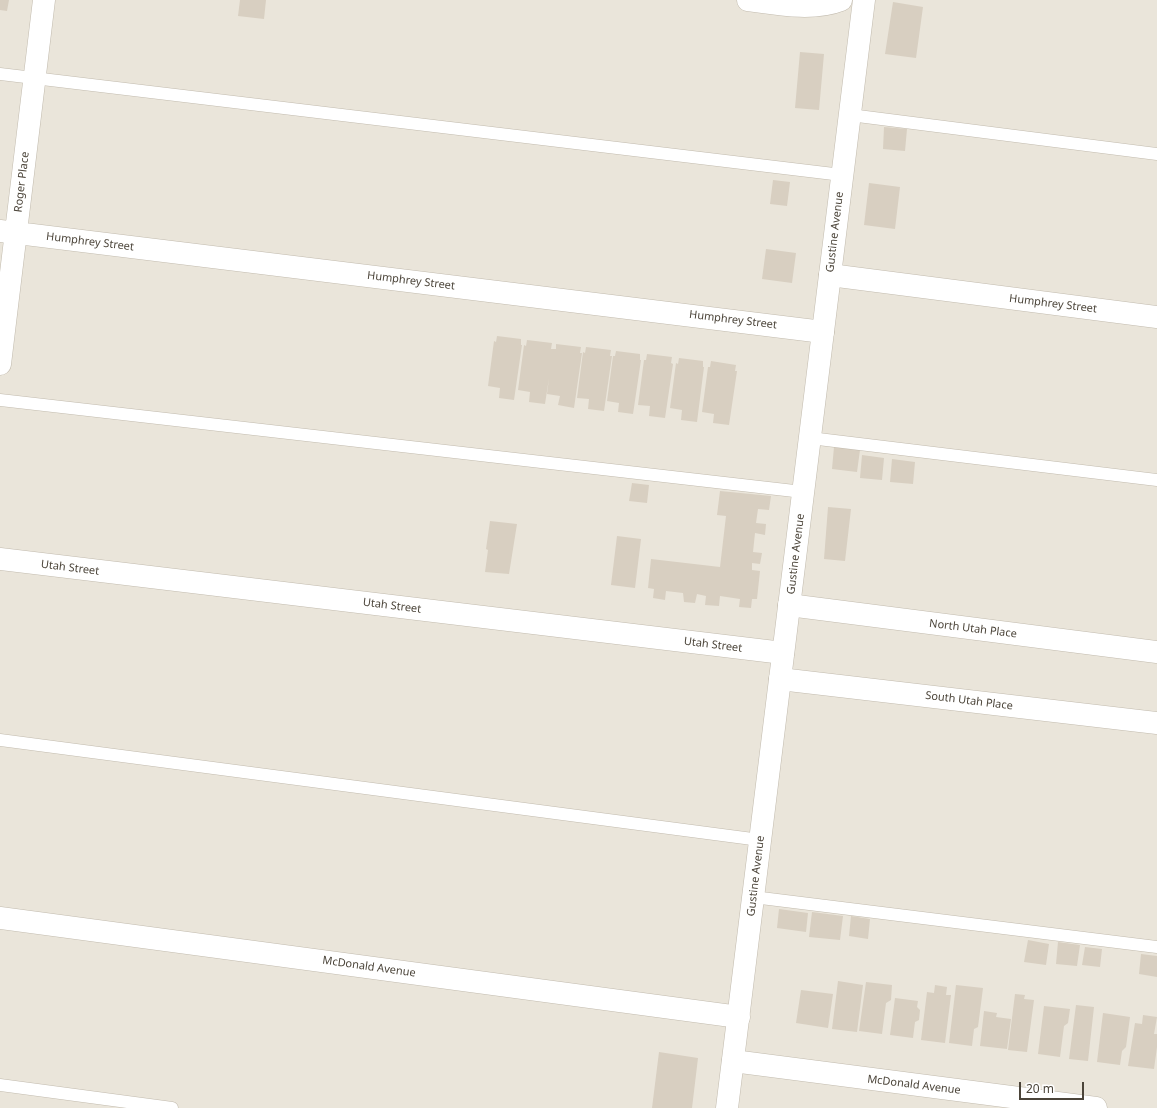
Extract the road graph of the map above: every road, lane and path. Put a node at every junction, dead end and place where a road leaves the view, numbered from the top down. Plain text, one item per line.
1 (44, 0) edge
2 (748, 0) edge
3 (842, 0) edge
4 (864, 0) edge
5 (0, 74) edge
6 (35, 78) junction
7 (850, 115) junction
8 (1157, 154) edge
9 (842, 175) junction
10 (8, 232) edge
11 (830, 275) junction
12 (1157, 317) edge
13 (823, 332) junction
14 (0, 364) edge
15 (0, 400) edge
16 (810, 438) junction
17 (1157, 480) edge
18 (803, 492) junction
19 (0, 559) edge
20 (789, 605) junction
21 (1157, 652) edge
22 (783, 653) junction
23 (780, 679) junction
24 (1157, 723) edge
25 (0, 740) edge
26 (760, 840) junction
27 (754, 897) junction
28 (0, 918) edge
29 (1157, 947) edge
30 (739, 1016) junction
31 (733, 1061) junction
32 (0, 1086) edge
33 (172, 1108) edge
34 (727, 1108) edge
35 (1096, 1108) edge

1 - 6 street, Roger Place
2 - 3 street
4 - 7 street, Gustine Avenue
5 - 6 lane
6 - 9 lane
6 - 10 street, Roger Place
7 - 8 lane
7 - 9 street, Gustine Avenue
9 - 11 street, Gustine Avenue
10 - 13 street, Humphrey Street
10 - 14 street, Roger Place
11 - 12 street, Humphrey Street
11 - 13 street, Gustine Avenue
13 - 16 street, Gustine Avenue
15 - 18 lane
16 - 17 lane
16 - 18 street, Gustine Avenue
18 - 20 street, Gustine Avenue
19 - 22 street, Utah Street
20 - 21 street, North Utah Place
20 - 22 street, Gustine Avenue
22 - 23 street, Gustine Avenue
23 - 24 street, South Utah Place
23 - 26 street, Gustine Avenue
25 - 26 lane
26 - 27 street, Gustine Avenue
27 - 29 lane
27 - 30 street, Gustine Avenue
28 - 30 street, McDonald Avenue
30 - 31 street, Gustine Avenue
31 - 34 street, Gustine Avenue
31 - 35 street, McDonald Avenue
32 - 33 lane

